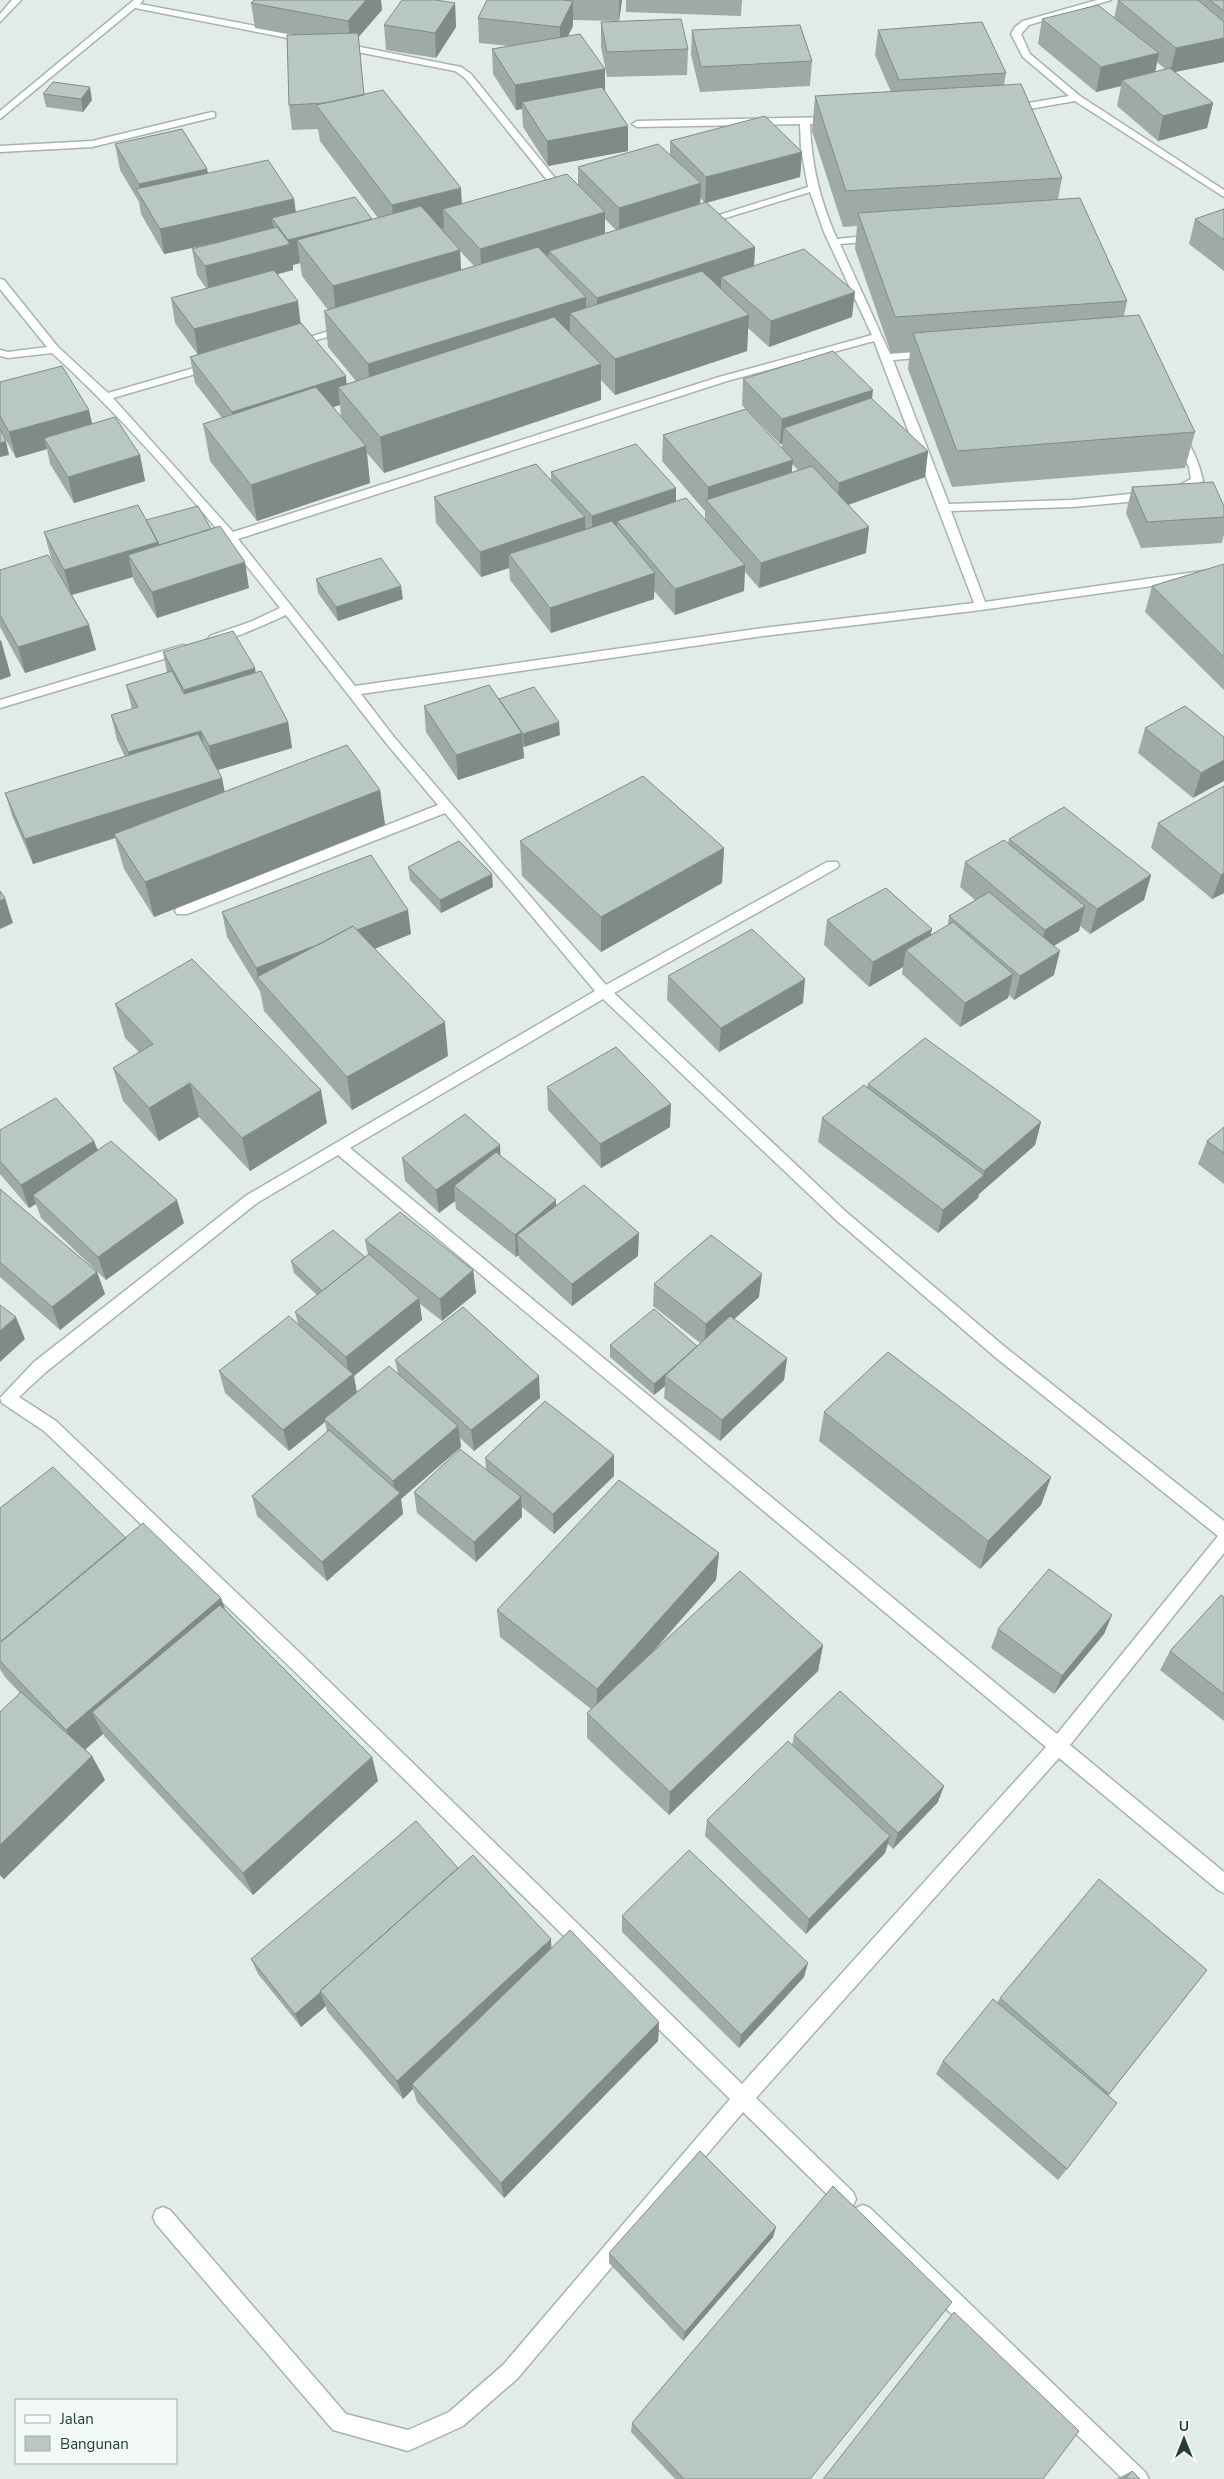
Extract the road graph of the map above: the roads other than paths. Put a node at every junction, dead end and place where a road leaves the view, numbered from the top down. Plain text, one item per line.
1 (17, 0) edge
2 (1107, 0) edge
3 (136, 2) edge
4 (1084, 3) edge
5 (0, 19) edge
6 (1077, 98) junction
7 (1002, 109) edge
8 (212, 115) dead end
9 (0, 116) edge
10 (842, 120) edge
11 (805, 121) junction
12 (637, 124) dead end
13 (0, 149) edge
14 (550, 178) edge
15 (814, 188) junction
16 (1224, 194) edge
17 (693, 224) edge
18 (883, 237) edge
19 (834, 242) junction
20 (0, 282) edge
21 (354, 326) edge
22 (878, 337) junction
23 (288, 345) edge
24 (54, 349) junction
25 (0, 352) edge
26 (943, 353) edge
27 (886, 357) junction
28 (220, 364) edge
29 (106, 397) junction
30 (1175, 429) edge
31 (943, 508) junction
32 (231, 537) junction
33 (1224, 572) edge
34 (981, 606) junction
35 (286, 610) junction
36 (352, 691) junction
37 (0, 704) edge
38 (447, 807) junction
39 (832, 865) dead end
40 (182, 911) dead end
41 (604, 992) junction
42 (341, 1149) junction
43 (4, 1401) edge
44 (1224, 1531) edge
45 (1224, 1541) edge
46 (1057, 1748) junction
47 (1224, 1884) edge
48 (742, 2099) junction
49 (163, 2217) dead end
50 (1138, 2479) edge

1 - 5 street
2 - 4 street
3 - 9 street
3 - 14 street
4 - 6 street
6 - 7 street
6 - 16 street
8 - 13 street
10 - 11 street
11 - 12 street
11 - 15 street
15 - 17 street
15 - 19 street
18 - 19 street
19 - 22 street
20 - 24 street
21 - 23 street
22 - 27 street
22 - 32 street
24 - 25 street
24 - 29 street
26 - 27 street
27 - 31 street
28 - 29 street
29 - 32 street
30 - 31 street
31 - 34 street
32 - 35 street
33 - 34 street
34 - 36 street
35 - 36 street
35 - 37 street
36 - 38 street
38 - 40 street
38 - 41 street
39 - 41 street
41 - 42 street
41 - 44 street
42 - 43 street
42 - 46 street
43 - 48 street
45 - 46 street
46 - 47 street
46 - 48 street
48 - 49 street
48 - 50 street

